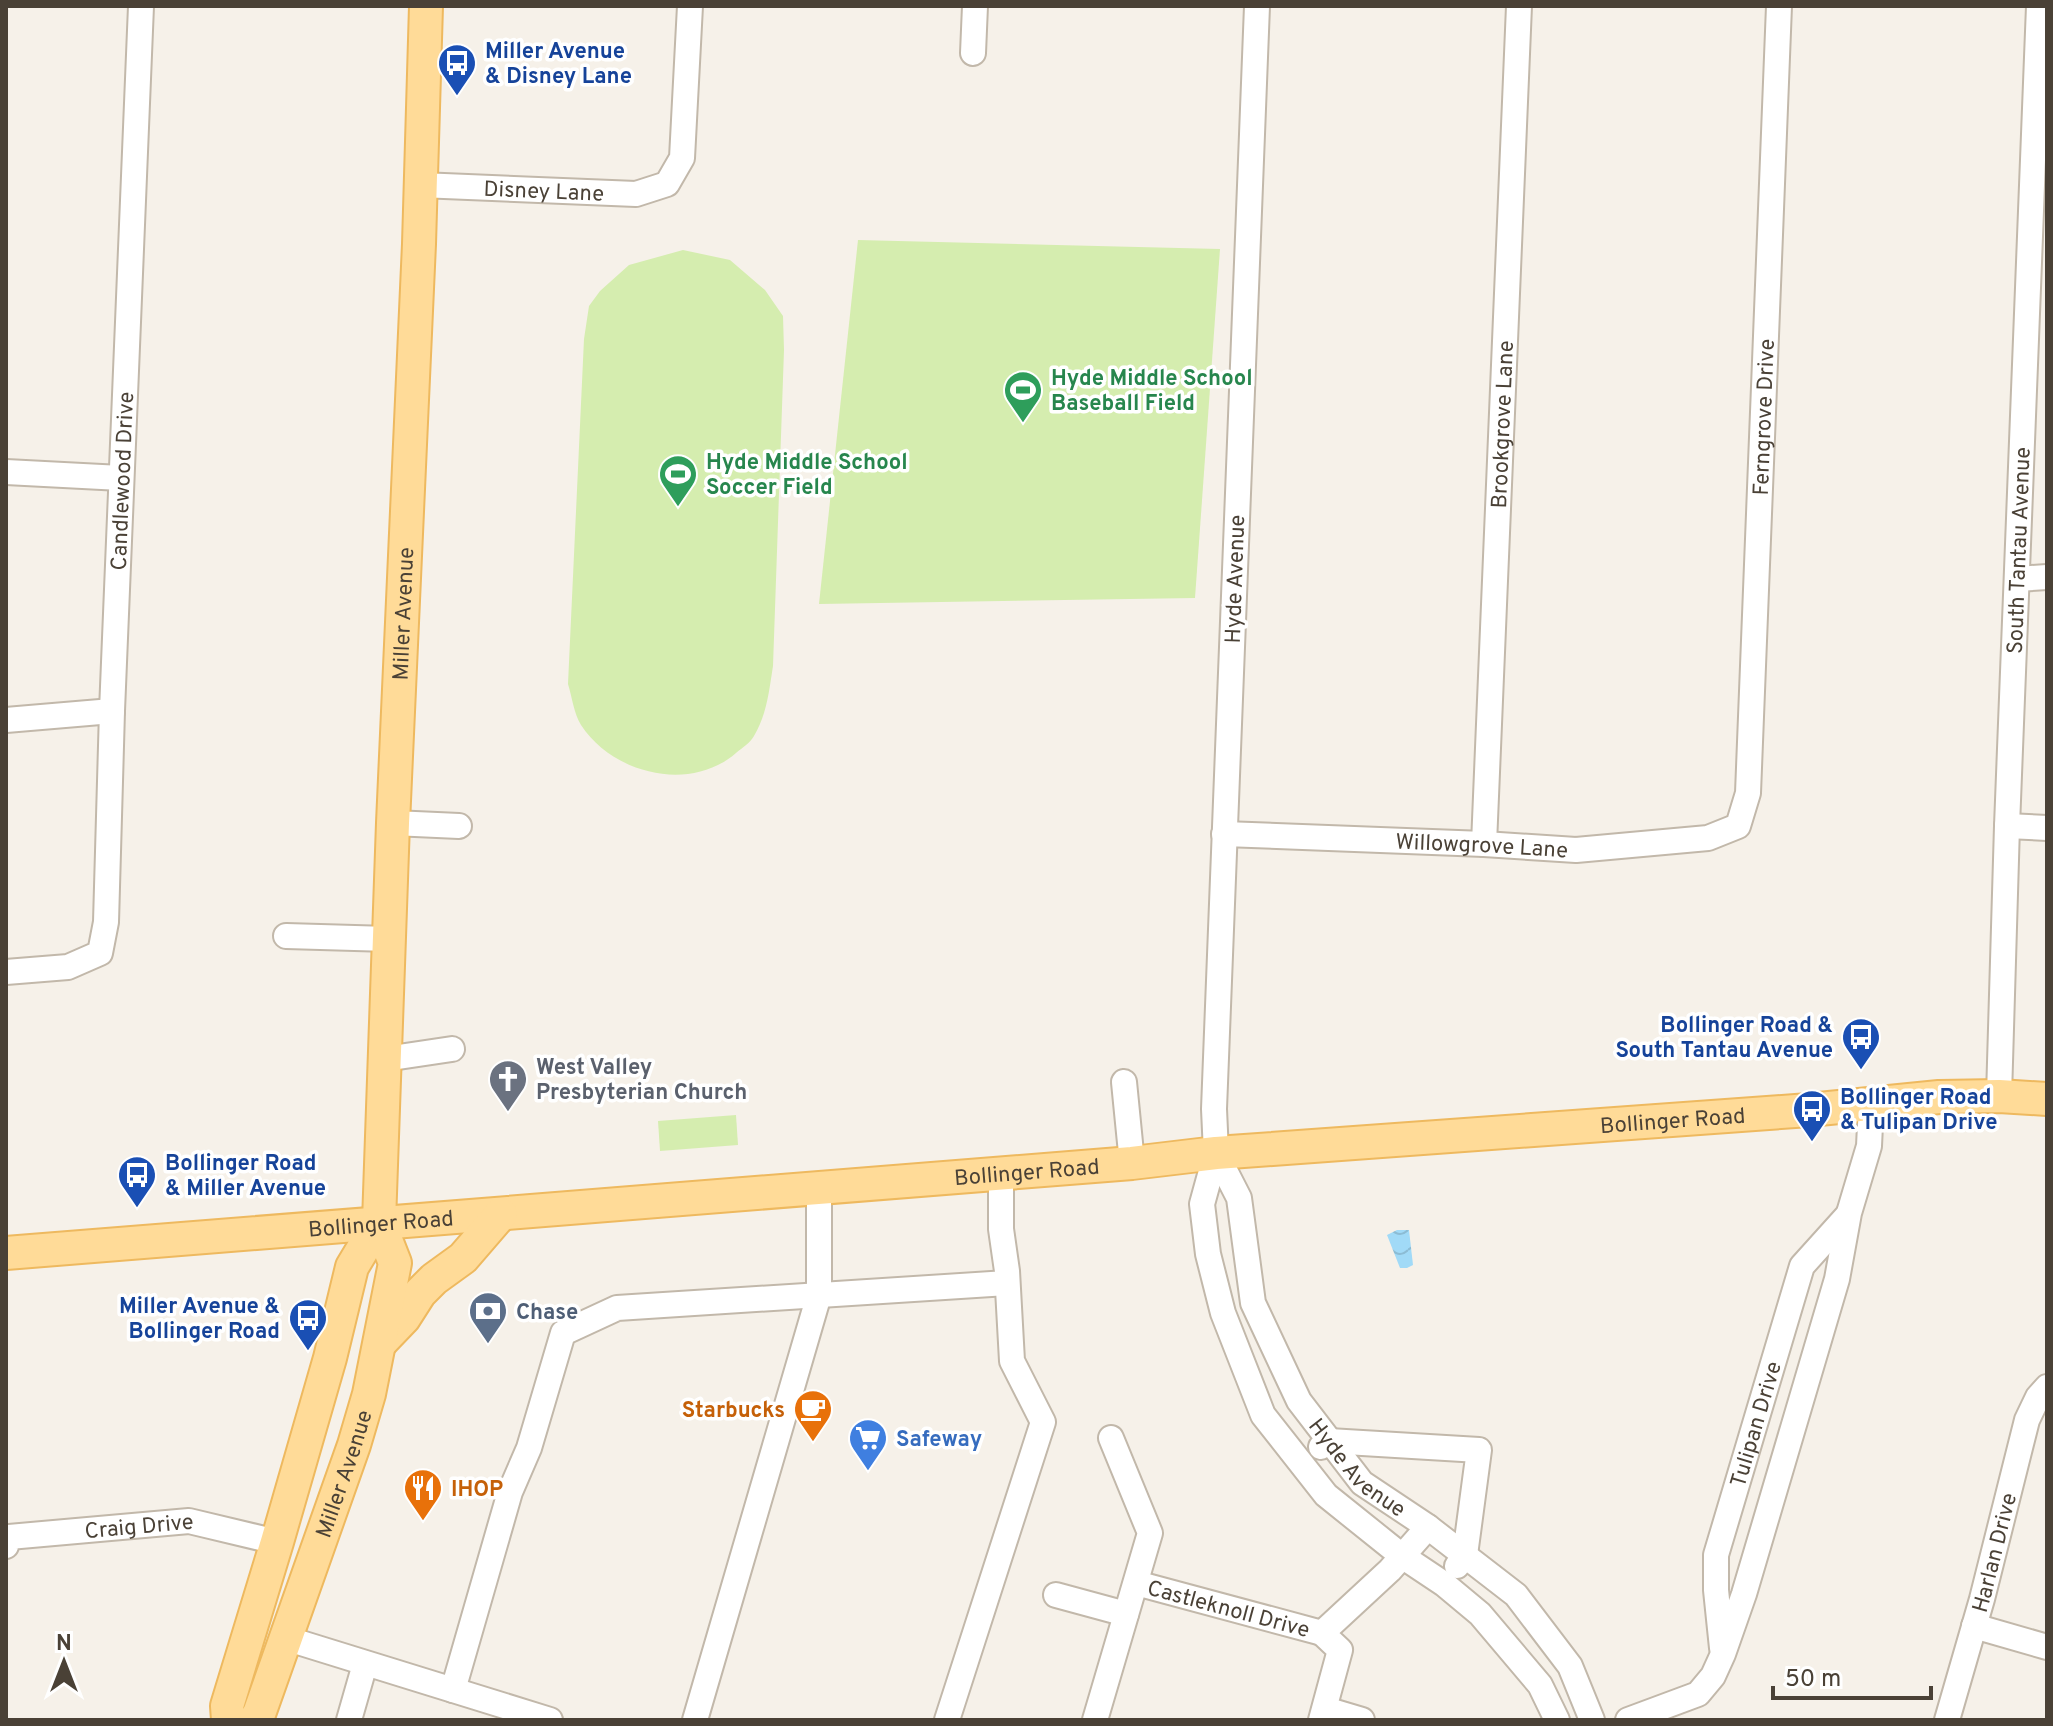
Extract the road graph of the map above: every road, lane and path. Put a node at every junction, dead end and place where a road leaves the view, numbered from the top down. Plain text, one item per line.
1 (141, 6) edge
2 (426, 6) edge
3 (690, 6) edge
4 (975, 6) edge
5 (1257, 6) edge
6 (1519, 6) edge
7 (1779, 6) edge
8 (2039, 6) edge
9 (973, 53) dead end
10 (420, 185) junction
11 (6, 472) edge
12 (121, 478) junction
13 (2047, 577) edge
14 (2017, 579) junction
15 (112, 711) junction
16 (6, 720) edge
17 (393, 823) junction
18 (459, 826) dead end
19 (1738, 826) joint
20 (2007, 826) junction
21 (2047, 828) edge
22 (1224, 834) junction
23 (1484, 844) junction
24 (286, 936) dead end
25 (389, 939) junction
26 (6, 972) edge
27 (452, 1049) dead end
28 (385, 1059) junction
29 (1124, 1082) dead end
30 (1999, 1096) junction
31 (2047, 1099) edge
32 (1871, 1104) junction
33 (1216, 1153) junction
34 (1132, 1163) junction
35 (1001, 1174) junction
36 (819, 1188) junction
37 (1849, 1213) junction
38 (501, 1214) junction
39 (379, 1222) junction
40 (6, 1253) edge
41 (1007, 1283) junction
42 (819, 1295) junction
43 (380, 1343) junction
44 (2047, 1387) edge
45 (1111, 1438) dead end
46 (1329, 1441) junction
47 (1300, 1462) junction
48 (1428, 1527) junction
49 (277, 1542) junction
50 (6, 1546) edge
51 (1465, 1555) junction
52 (1402, 1556) junction
53 (1136, 1583) junction
54 (1444, 1584) junction
55 (1056, 1595) dead end
56 (1126, 1614) junction
57 (1974, 1626) junction
58 (1322, 1633) junction
59 (285, 1638) junction
60 (2047, 1647) edge
61 (1723, 1654) junction
62 (365, 1664) junction
63 (453, 1690) junction
64 (1323, 1715) edge
65 (228, 1720) edge
66 (255, 1720) edge
67 (349, 1720) edge
68 (550, 1720) edge
69 (695, 1720) edge
70 (947, 1720) edge
71 (1095, 1720) edge
72 (1362, 1720) edge
73 (1557, 1720) edge
74 (1592, 1720) edge
75 (1628, 1720) edge
76 (1947, 1720) edge

1 - 12 street, Candlewood Drive
2 - 10 main road, Miller Avenue
3 - 10 street, Disney Lane
4 - 9 street
5 - 22 street, Hyde Avenue
6 - 23 street, Brookgrove Lane
7 - 19 street, Ferngrove Drive
8 - 14 street, South Tantau Avenue
10 - 17 main road, Miller Avenue
11 - 12 street
12 - 15 street, Candlewood Drive
13 - 14 street
14 - 20 street, South Tantau Avenue
15 - 16 street
15 - 26 street, Candlewood Drive
17 - 18 street
17 - 25 main road, Miller Avenue
19 - 23 street, Willowgrove Lane
20 - 21 street
20 - 30 street, South Tantau Avenue
22 - 23 street, Willowgrove Lane
22 - 33 street, Hyde Avenue
24 - 25 street
25 - 28 main road, Miller Avenue
27 - 28 street
28 - 39 main road, Miller Avenue
29 - 34 street
30 - 31 main road, Bollinger Road
30 - 32 main road, Bollinger Road
32 - 33 main road, Bollinger Road
32 - 37 street, Tulipan Drive
33 - 34 main road, Bollinger Road
33 - 46 street, Hyde Avenue
33 - 47 street, Hyde Avenue
34 - 35 main road, Bollinger Road
35 - 36 main road, Bollinger Road
35 - 41 street
36 - 38 main road, Bollinger Road
36 - 42 street
37 - 61 street, Tulipan Drive
37 - 61 street, Tulipan Drive
38 - 39 main road, Bollinger Road
38 - 43 main road
39 - 40 main road, Bollinger Road
39 - 43 main road, Miller Avenue
39 - 49 main road, Miller Avenue
41 - 42 street
41 - 70 street
42 - 63 street
42 - 69 street
43 - 59 main road, Miller Avenue
44 - 57 street, Harlan Drive
45 - 53 street
46 - 47 street
46 - 48 street, Hyde Avenue
46 - 51 street
47 - 52 street, Hyde Avenue
48 - 51 street, Hyde Avenue
48 - 52 street
49 - 50 street, Craig Drive
49 - 65 main road, Miller Avenue
51 - 54 street
51 - 74 street, Hyde Avenue
52 - 54 street, Hyde Avenue
52 - 58 street
53 - 56 street
53 - 58 street, Castleknoll Drive
54 - 73 street, Hyde Avenue
55 - 56 street
56 - 71 street
57 - 60 street
57 - 76 street, Harlan Drive
58 - 64 street
59 - 62 street
59 - 66 main road, Miller Avenue
61 - 75 street, Tulipan Drive
62 - 63 street
62 - 67 street
63 - 68 street
64 - 72 street

